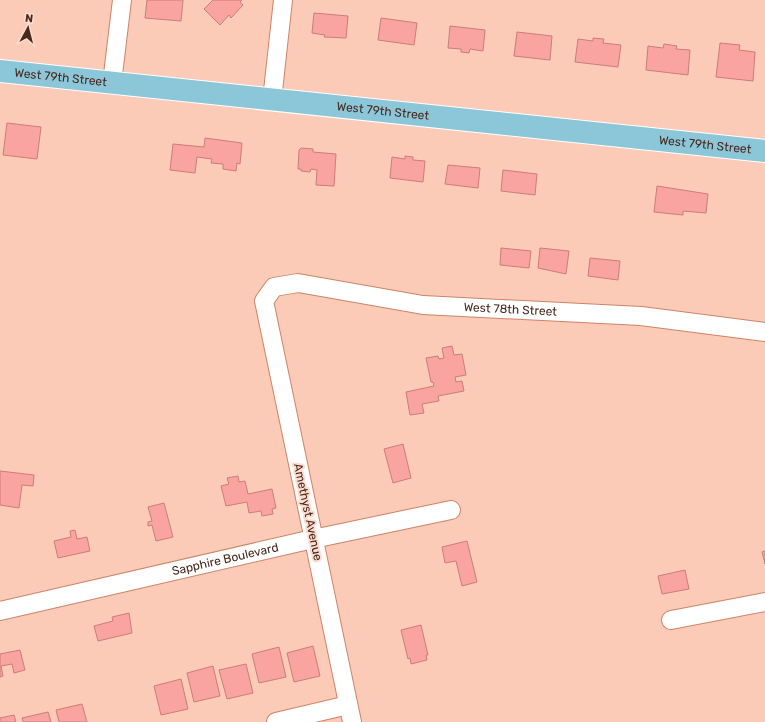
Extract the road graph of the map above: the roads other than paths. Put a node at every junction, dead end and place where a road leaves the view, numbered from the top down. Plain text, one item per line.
1 (122, 0) edge
2 (283, 0) edge
3 (0, 71) edge
4 (112, 83) junction
5 (272, 100) junction
6 (765, 151) edge
7 (264, 301) joint
8 (765, 332) edge
9 (451, 510) dead end
10 (313, 538) junction
11 (765, 602) edge
12 (0, 611) edge
13 (671, 620) dead end
14 (350, 714) edge
15 (276, 722) edge

1 - 4 street
2 - 5 street
3 - 4 main road, West 79th Street
4 - 5 main road, West 79th Street
5 - 6 main road, West 79th Street
7 - 8 street, West 78th Street
7 - 10 street, Amethyst Avenue
9 - 10 street, Sapphire Boulevard
10 - 12 street, Sapphire Boulevard
10 - 14 street, Amethyst Avenue
11 - 13 street
14 - 15 street

